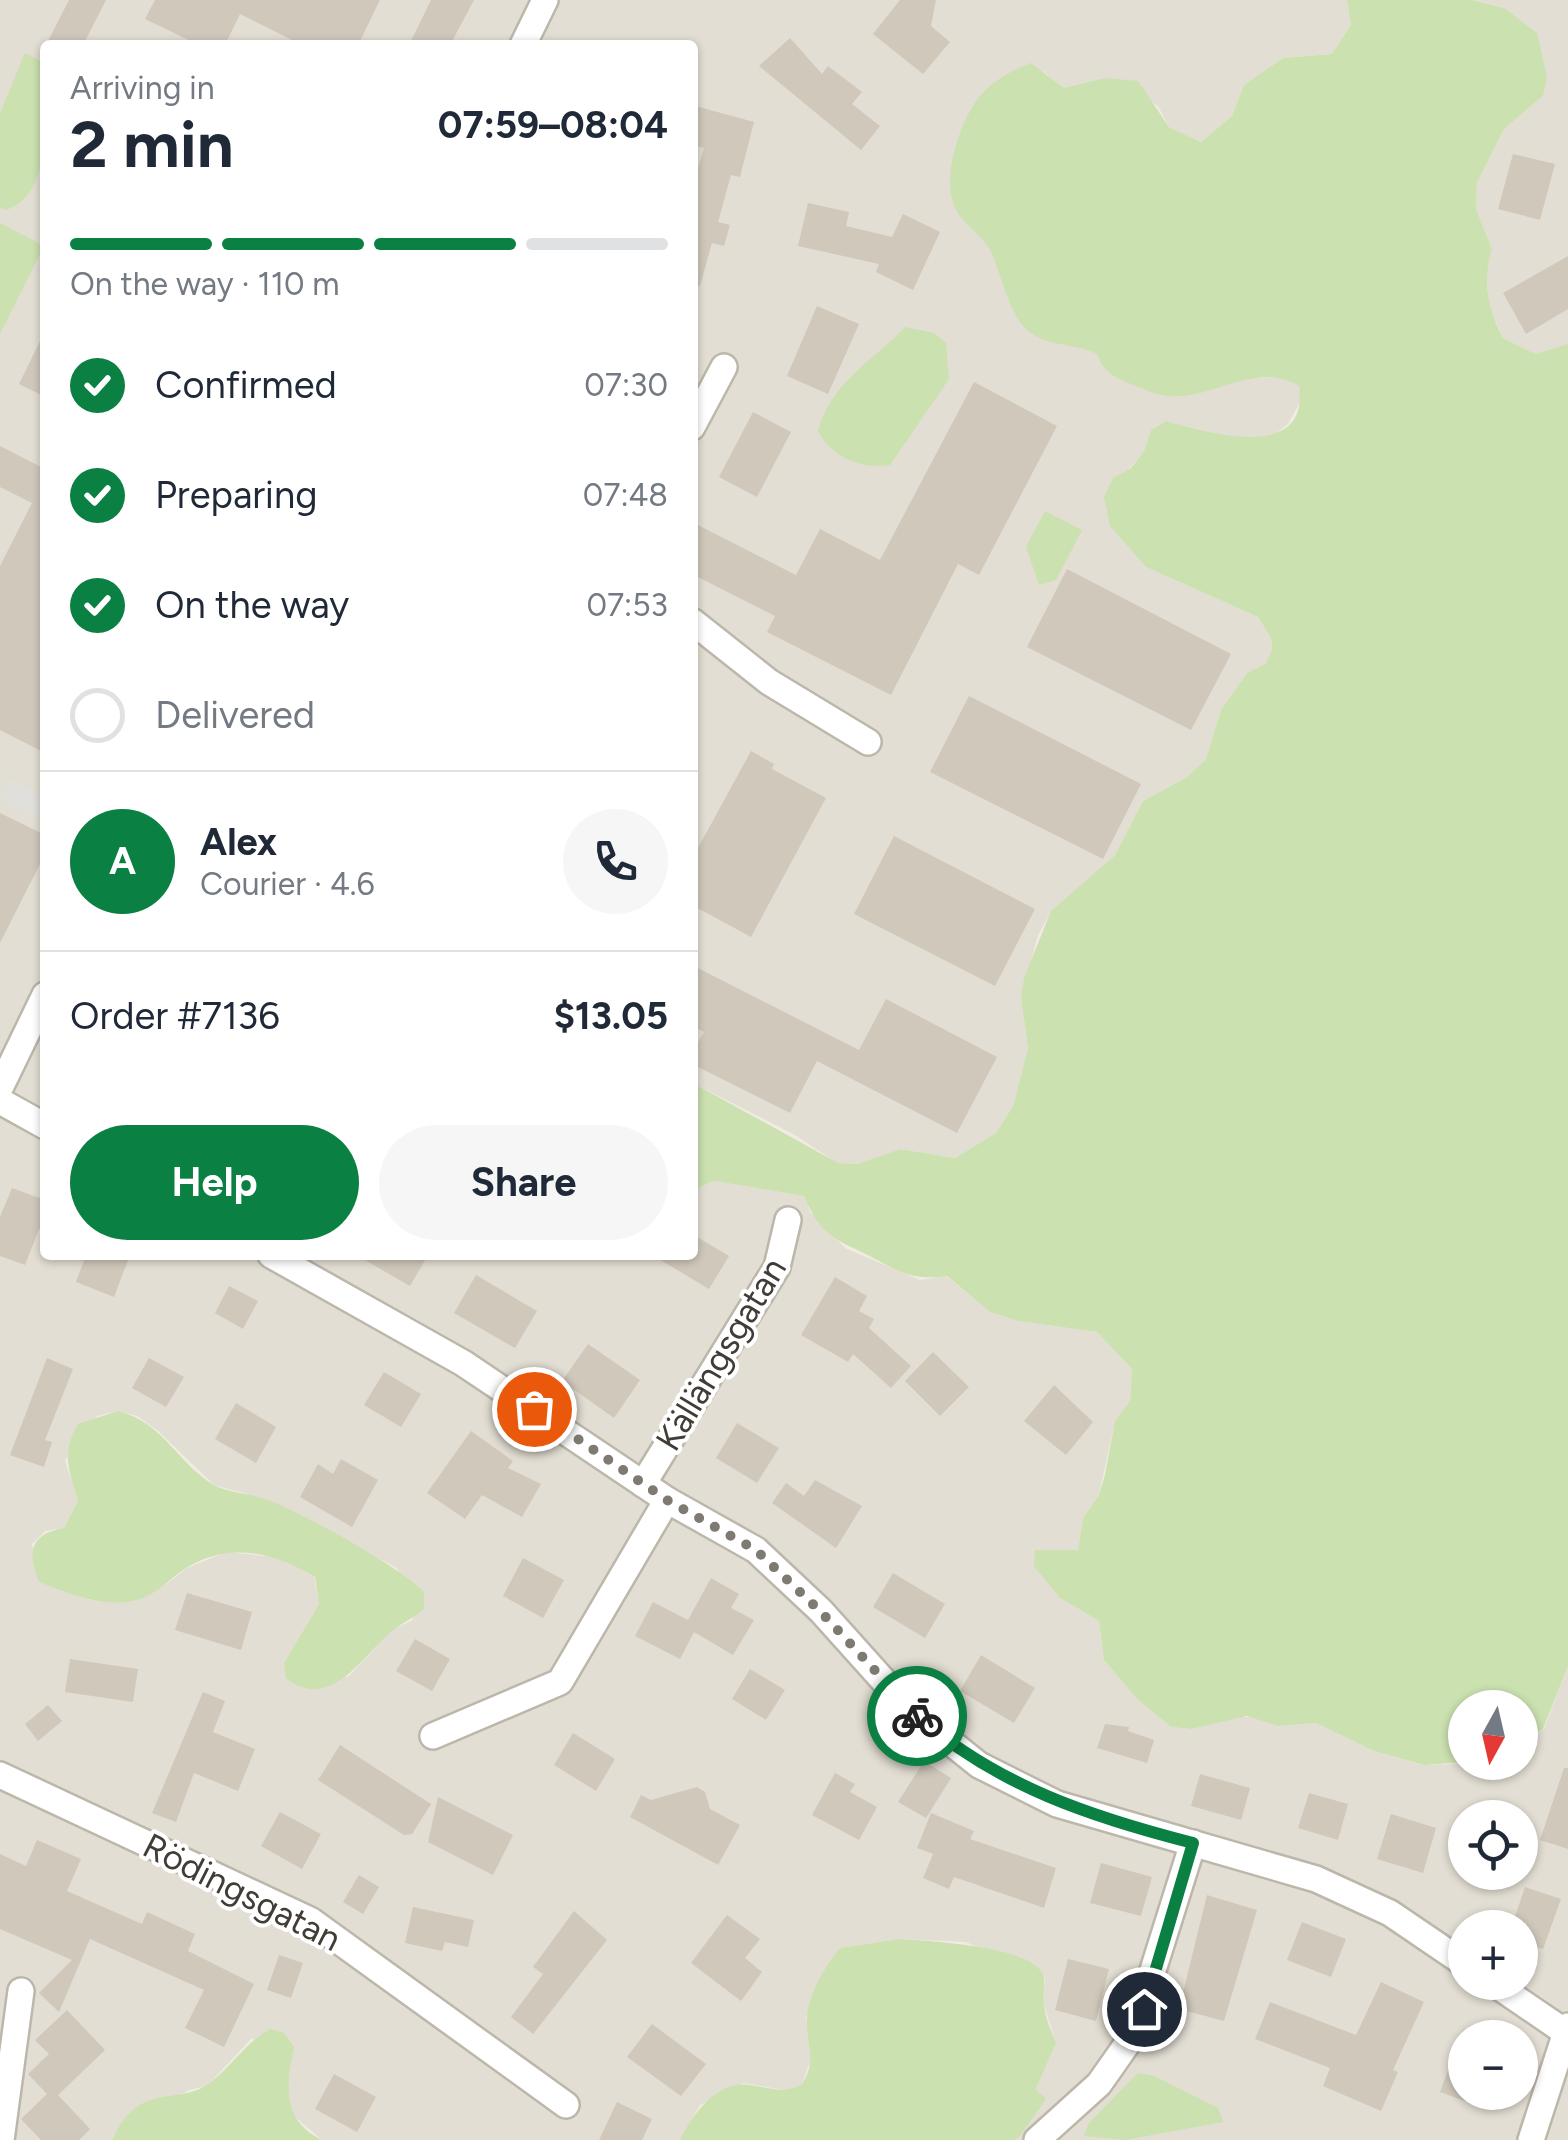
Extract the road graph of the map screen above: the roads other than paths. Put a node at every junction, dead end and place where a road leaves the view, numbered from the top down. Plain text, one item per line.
1 (546, 0) edge
2 (526, 40) edge
3 (724, 367) dead end
4 (698, 417) edge
5 (698, 626) edge
6 (868, 742) dead end
7 (40, 1006) edge
8 (0, 1088) edge
9 (0, 1102) edge
10 (40, 1123) edge
11 (788, 1220) dead end
12 (281, 1260) edge
13 (643, 1484) junction
14 (667, 1500) junction
15 (433, 1736) dead end
16 (0, 1775) edge
17 (1193, 1843) junction
18 (1448, 1953) edge
19 (22, 1991) dead end
20 (1520, 2000) edge
21 (1567, 2031) edge
22 (566, 2105) dead end
23 (1, 2140) edge
24 (1037, 2140) edge
25 (1530, 2140) edge

1 - 2 street
3 - 4 street
5 - 6 street
7 - 8 street
9 - 10 street
11 - 13 street, Källängsgatan
12 - 13 street, Källängsgatan
13 - 14 street, Källängsgatan
14 - 15 street, Källängsgatan
14 - 17 street, Källängsgatan
16 - 22 street, Rödingsgatan
17 - 18 street, Källängsgatan
17 - 24 street
19 - 23 street
20 - 21 street
21 - 25 street

